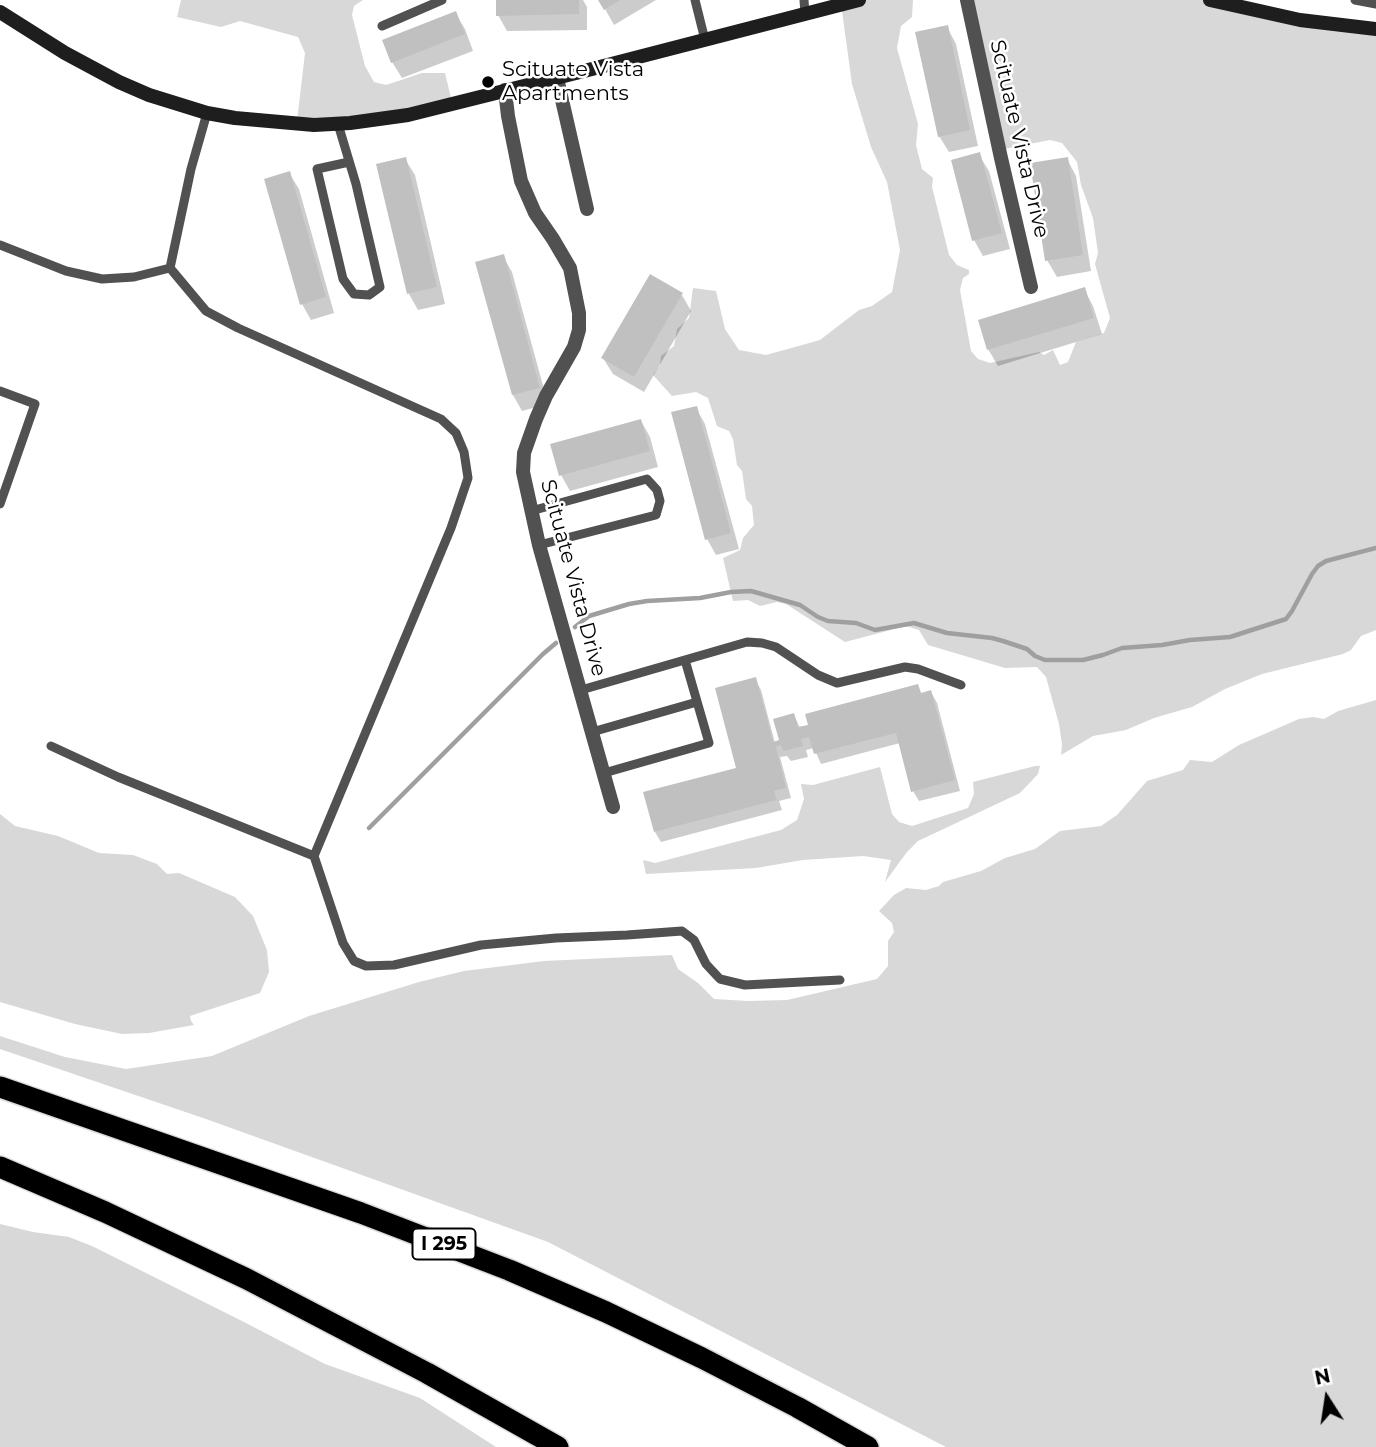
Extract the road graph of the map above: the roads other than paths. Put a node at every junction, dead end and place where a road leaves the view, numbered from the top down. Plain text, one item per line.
1 (442, 0) edge
2 (695, 0) edge
3 (859, 0) edge
4 (967, 0) edge
5 (1211, 0) edge
6 (1355, 0) edge
7 (1376, 4) edge
8 (804, 7) edge
9 (0, 12) edge
10 (382, 26) dead end
11 (1376, 29) edge
12 (705, 40) junction
13 (557, 78) junction
14 (505, 90) junction
15 (207, 113) junction
16 (338, 124) junction
17 (349, 162) junction
18 (587, 209) dead end
19 (0, 245) edge
20 (170, 268) junction
21 (1031, 287) dead end
22 (0, 391) edge
23 (0, 504) edge
24 (531, 510) junction
25 (540, 545) junction
26 (685, 660) junction
27 (961, 685) dead end
28 (581, 690) junction
29 (697, 702) junction
30 (592, 732) junction
31 (51, 746) dead end
32 (604, 773) junction
33 (613, 807) dead end
34 (314, 856) junction
35 (840, 980) dead end
36 (0, 1087) edge
37 (0, 1167) edge
38 (558, 1447) edge
39 (868, 1447) edge

1 - 10 lane
2 - 12 lane
3 - 8 main road
4 - 21 street, Scituate Vista Drive
5 - 11 main road
6 - 7 lane
8 - 12 main road
9 - 15 main road
12 - 13 main road
13 - 14 main road
13 - 18 street
14 - 16 main road
14 - 24 street, Scituate Vista Drive
15 - 16 main road
15 - 20 lane
16 - 17 lane
17 - 17 lane
19 - 20 lane
20 - 34 lane
22 - 23 lane
24 - 25 street, Scituate Vista Drive
24 - 25 lane
25 - 28 street, Scituate Vista Drive
26 - 27 lane
26 - 28 lane
26 - 29 lane
28 - 30 street, Scituate Vista Drive
29 - 30 lane
29 - 32 lane
30 - 32 street, Scituate Vista Drive
31 - 34 lane
32 - 33 street, Scituate Vista Drive
34 - 35 lane
36 - 39 highway, I 295
37 - 38 highway

